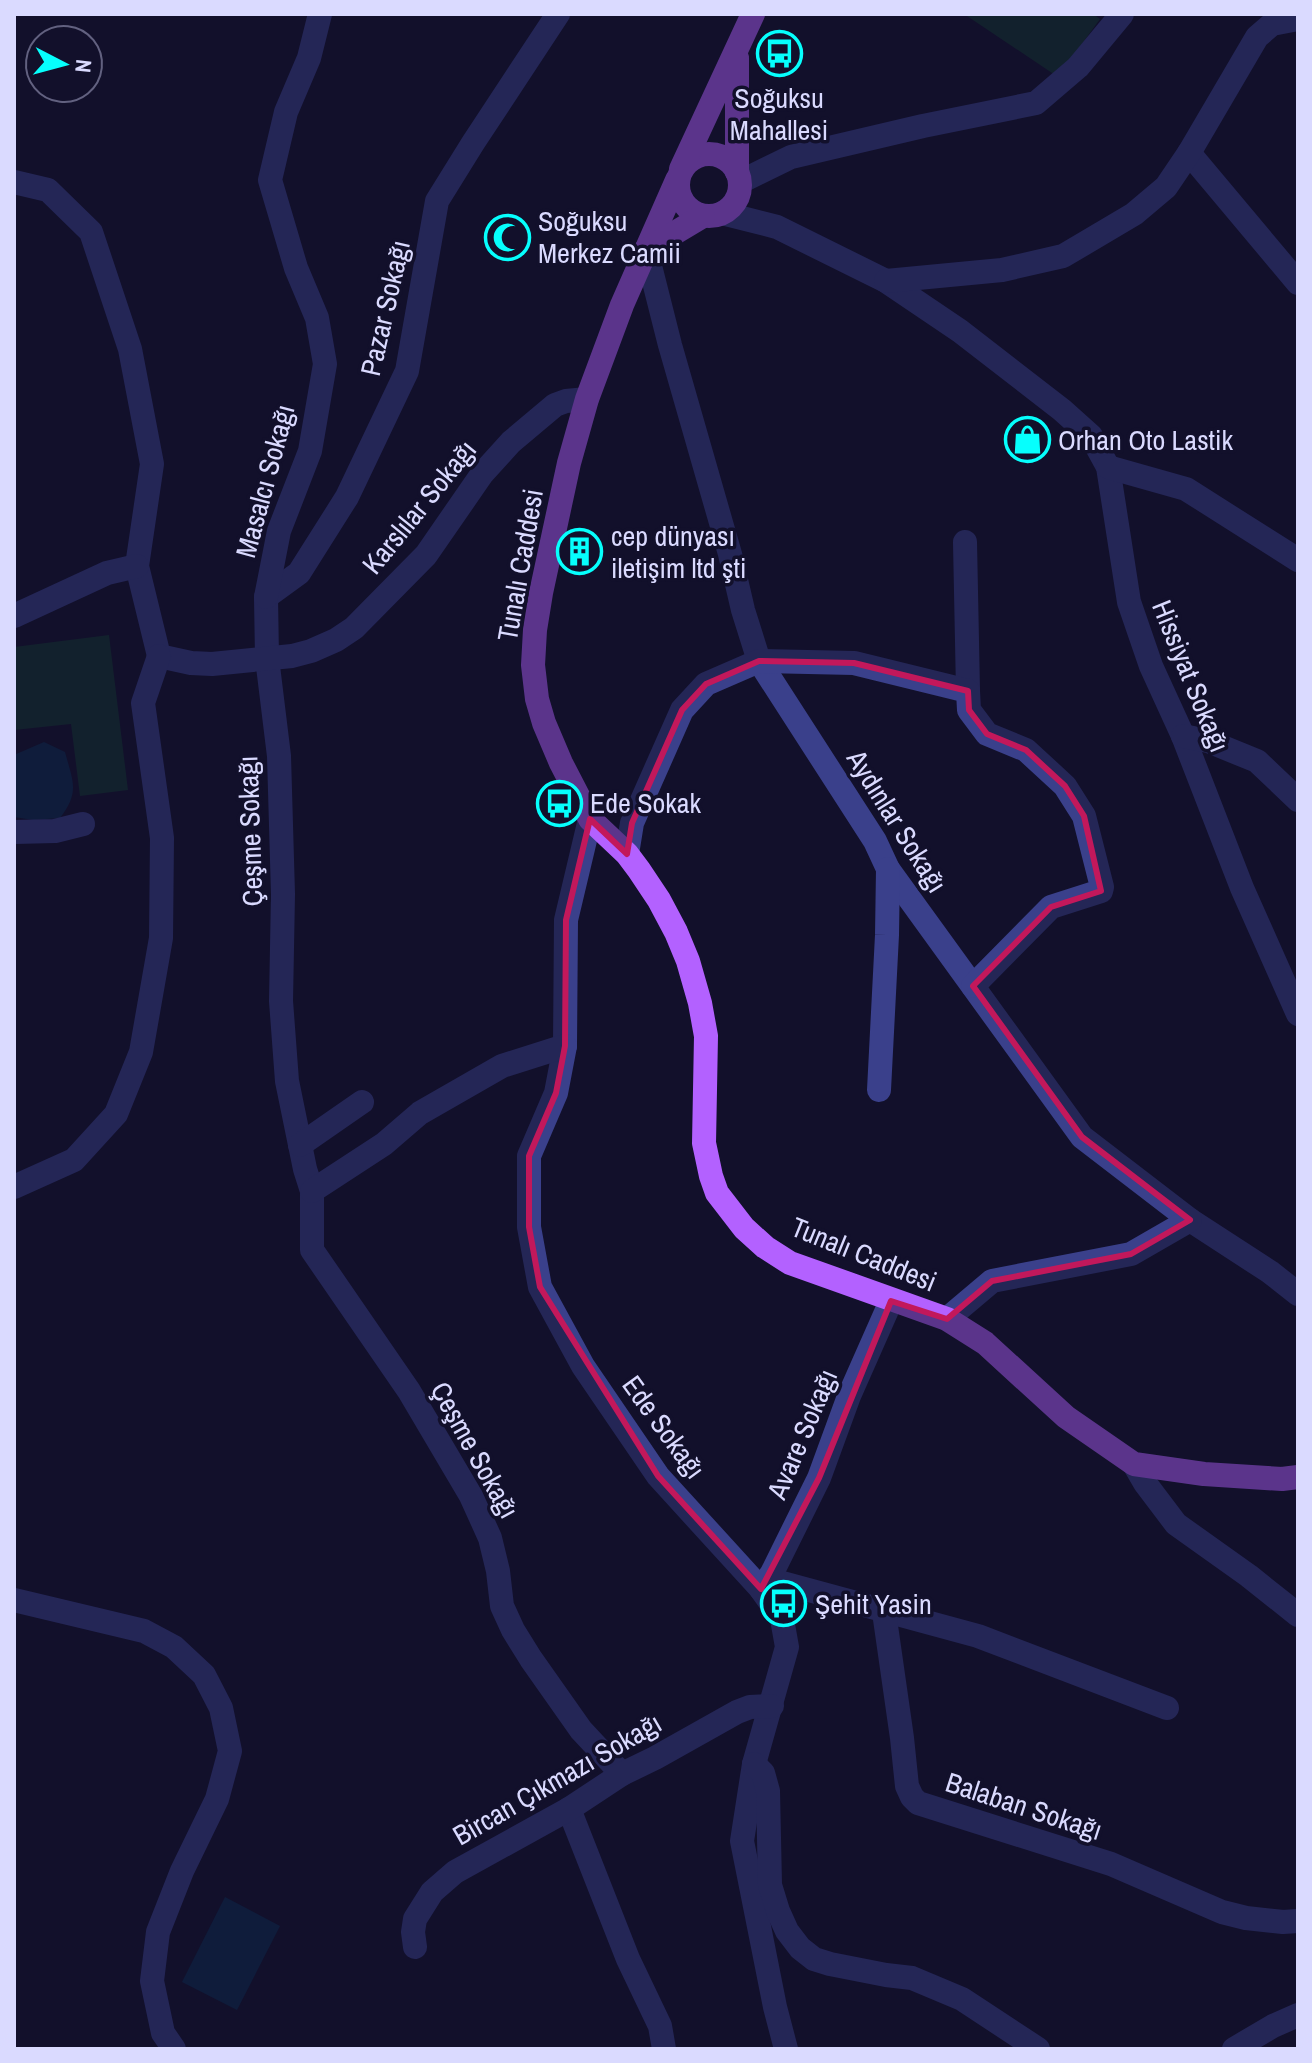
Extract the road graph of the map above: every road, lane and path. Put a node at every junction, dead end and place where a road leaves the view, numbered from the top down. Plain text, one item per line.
1 (320, 14) edge
2 (558, 14) edge
3 (753, 14) edge
4 (1122, 14) edge
5 (1274, 19) edge
6 (1298, 19) edge
7 (737, 50) junction
8 (1189, 153) junction
9 (679, 176) junction
10 (14, 182) edge
11 (739, 182) junction
12 (712, 214) junction
13 (777, 227) junction
14 (646, 250) junction
15 (886, 281) junction
16 (1298, 283) edge
17 (587, 399) junction
18 (1108, 467) junction
19 (965, 542) dead end
20 (1298, 560) edge
21 (137, 566) junction
22 (266, 597) junction
23 (14, 616) edge
24 (159, 656) junction
25 (267, 658) junction
26 (759, 661) junction
27 (968, 691) junction
28 (1183, 736) junction
29 (1298, 800) edge
30 (590, 819) junction
31 (83, 824) dead end
32 (14, 832) edge
33 (627, 854) junction
34 (888, 869) junction
35 (973, 986) junction
36 (1298, 1014) edge
37 (565, 1046) junction
38 (879, 1090) dead end
39 (362, 1102) dead end
40 (300, 1145) junction
41 (14, 1187) edge
42 (312, 1191) junction
43 (1190, 1220) junction
44 (1298, 1294) edge
45 (891, 1301) junction
46 (947, 1319) junction
47 (1134, 1464) junction
48 (1298, 1477) edge
49 (765, 1584) junction
50 (14, 1600) edge
51 (884, 1612) junction
52 (1298, 1615) edge
53 (772, 1706) junction
54 (1167, 1708) dead end
55 (754, 1764) junction
56 (622, 1774) junction
57 (569, 1809) junction
58 (1298, 1921) edge
59 (415, 1947) dead end
60 (1298, 2015) edge
61 (174, 2049) edge
62 (664, 2049) edge
63 (786, 2049) edge
64 (1038, 2049) edge
65 (1234, 2049) edge

1 - 22 street, Masalcı Sokağı
2 - 22 street, Pazar Sokağı
3 - 7 main road, Tunalı Caddesi
4 - 11 street
5 - 6 street
5 - 8 street
7 - 9 main road, Tunalı Caddesi
7 - 11 main road
8 - 15 street
8 - 16 street
9 - 11 main road
9 - 12 main road
9 - 14 main road, Tunalı Caddesi
10 - 21 street
11 - 12 main road
11 - 13 street, Hissiyat Sokağı
12 - 13 street, Hissiyat Sokağı
12 - 14 main road
13 - 15 street, Hissiyat Sokağı
14 - 17 main road, Tunalı Caddesi
14 - 26 street, Aydınlar Sokağı
15 - 18 street, Hissiyat Sokağı
17 - 25 street, Karslılar Sokağı
17 - 30 main road, Tunalı Caddesi
18 - 20 street
18 - 28 street, Hissiyat Sokağı
19 - 27 street
21 - 23 street
21 - 24 street
22 - 25 street
24 - 25 street, Karslılar Sokağı
24 - 41 street
25 - 40 street, Çeşme Sokağı
26 - 27 street
26 - 33 street
26 - 34 street, Aydınlar Sokağı
27 - 35 street
28 - 29 street
28 - 36 street, Hissiyat Sokağı
30 - 33 main road, Tunalı Caddesi
30 - 37 street, Ede Sokağı
31 - 32 street
33 - 45 main road, Tunalı Caddesi
34 - 35 street, Aydınlar Sokağı
34 - 38 street
35 - 43 street, Aydınlar Sokağı
37 - 42 street
37 - 49 street, Ede Sokağı
39 - 40 street
40 - 42 street, Çeşme Sokağı
42 - 56 street, Çeşme Sokağı
43 - 44 street, Aydınlar Sokağı
43 - 46 street
45 - 46 main road, Tunalı Caddesi
45 - 49 street, Avare Sokağı
46 - 47 main road, Tunalı Caddesi
47 - 48 main road, Tunalı Caddesi
47 - 52 street
49 - 51 street
49 - 53 street, Ede Sokağı
50 - 61 street
51 - 54 street
51 - 58 street, Balaban Sokağı
53 - 55 street, Ede Sokağı
53 - 56 street, Bircan Çıkmazı Sokağı
55 - 63 street, Ede Sokağı
55 - 64 street
56 - 57 street, Bircan Çıkmazı Sokağı
57 - 59 street, Bircan Çıkmazı Sokağı
57 - 62 street
60 - 65 street

